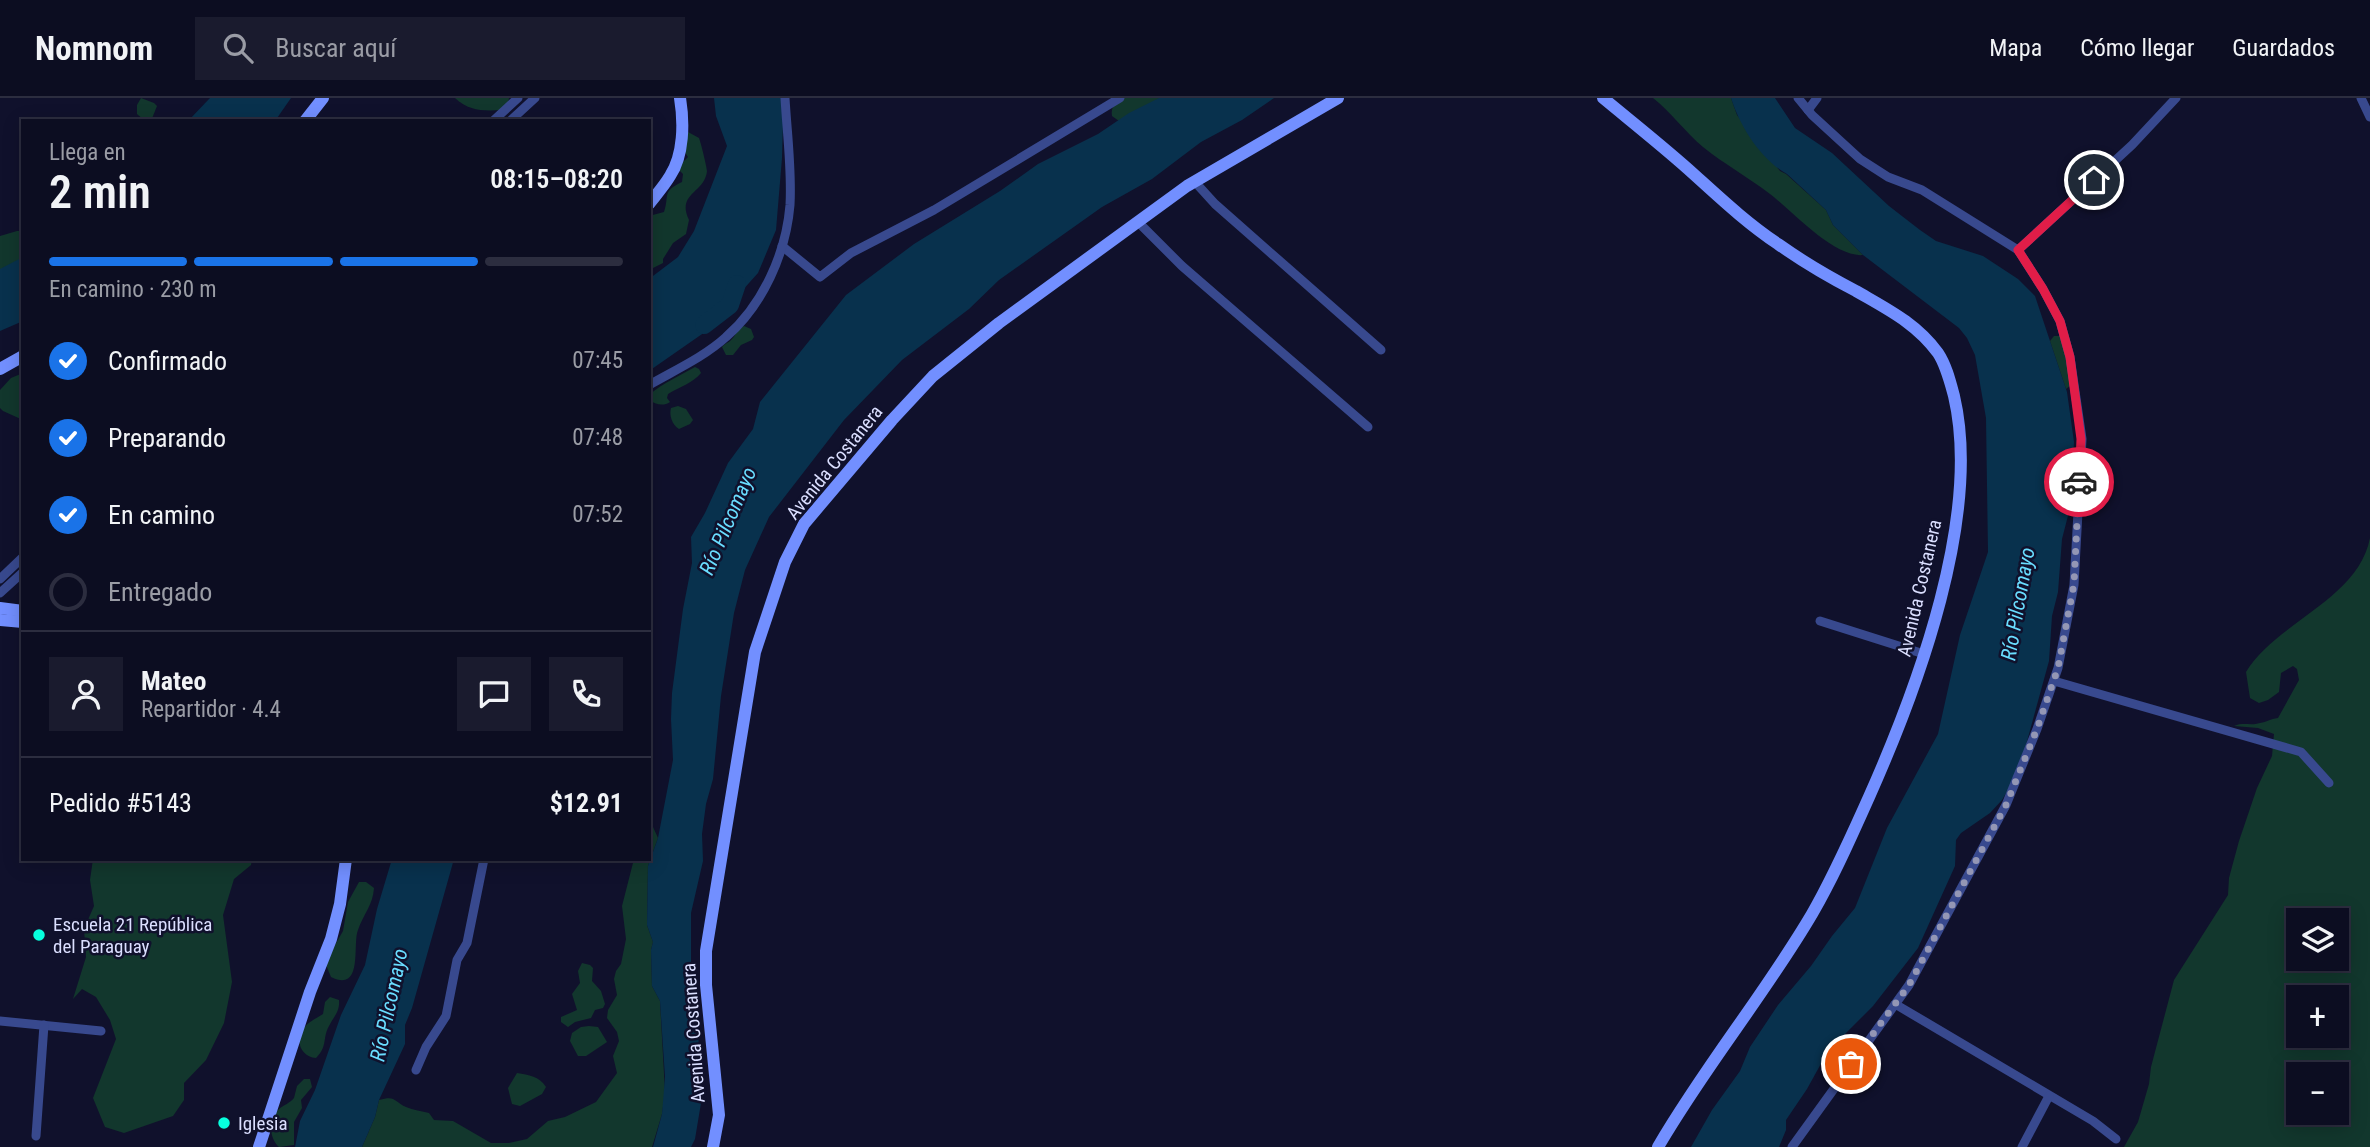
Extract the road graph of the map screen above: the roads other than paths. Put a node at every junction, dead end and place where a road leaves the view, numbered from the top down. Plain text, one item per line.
1 (323, 98) edge
2 (518, 98) edge
3 (535, 98) edge
4 (680, 98) edge
5 (785, 98) edge
6 (1119, 98) edge
7 (1338, 98) edge
8 (1603, 98) edge
9 (1798, 98) edge
10 (1817, 98) edge
11 (2176, 98) edge
12 (2361, 98) edge
13 (1808, 110) junction
14 (2370, 117) edge
15 (307, 119) edge
16 (496, 119) edge
17 (512, 119) edge
18 (1195, 182) junction
19 (651, 201) edge
20 (1138, 222) junction
21 (782, 246) junction
22 (2018, 250) junction
23 (1381, 350) dead end
24 (21, 357) edge
25 (0, 369) edge
26 (651, 384) edge
27 (1368, 427) dead end
28 (21, 559) edge
29 (21, 574) edge
30 (0, 579) edge
31 (0, 593) edge
32 (0, 608) edge
33 (21, 611) edge
34 (0, 620) edge
35 (1820, 621) dead end
36 (21, 622) edge
37 (1924, 654) junction
38 (2054, 681) junction
39 (2329, 783) dead end
40 (346, 861) edge
41 (484, 861) edge
42 (1895, 1004) junction
43 (0, 1020) edge
44 (44, 1025) junction
45 (101, 1031) dead end
46 (416, 1070) dead end
47 (2049, 1096) junction
48 (36, 1136) dead end
49 (2116, 1139) dead end
50 (260, 1147) edge
51 (713, 1147) edge
52 (1658, 1147) edge
53 (1792, 1147) edge
54 (2022, 1147) edge

1 - 15 street
2 - 16 street
3 - 17 street
4 - 19 street
5 - 21 street
6 - 21 street
7 - 18 street, Avenida Costanera
8 - 37 street, Avenida Costanera
9 - 13 street
10 - 13 street
11 - 22 street
12 - 14 street
13 - 22 street
18 - 20 street, Avenida Costanera
18 - 23 street
20 - 27 street
20 - 51 street, Avenida Costanera
21 - 26 street
22 - 38 street
24 - 25 street
28 - 30 street
29 - 31 street
32 - 33 street
34 - 36 street
35 - 37 street
37 - 52 street, Avenida Costanera
38 - 39 street
38 - 42 street
40 - 50 street
41 - 46 street
42 - 47 street
42 - 53 street
43 - 44 street
44 - 45 street
44 - 48 street
47 - 49 street
47 - 54 street

